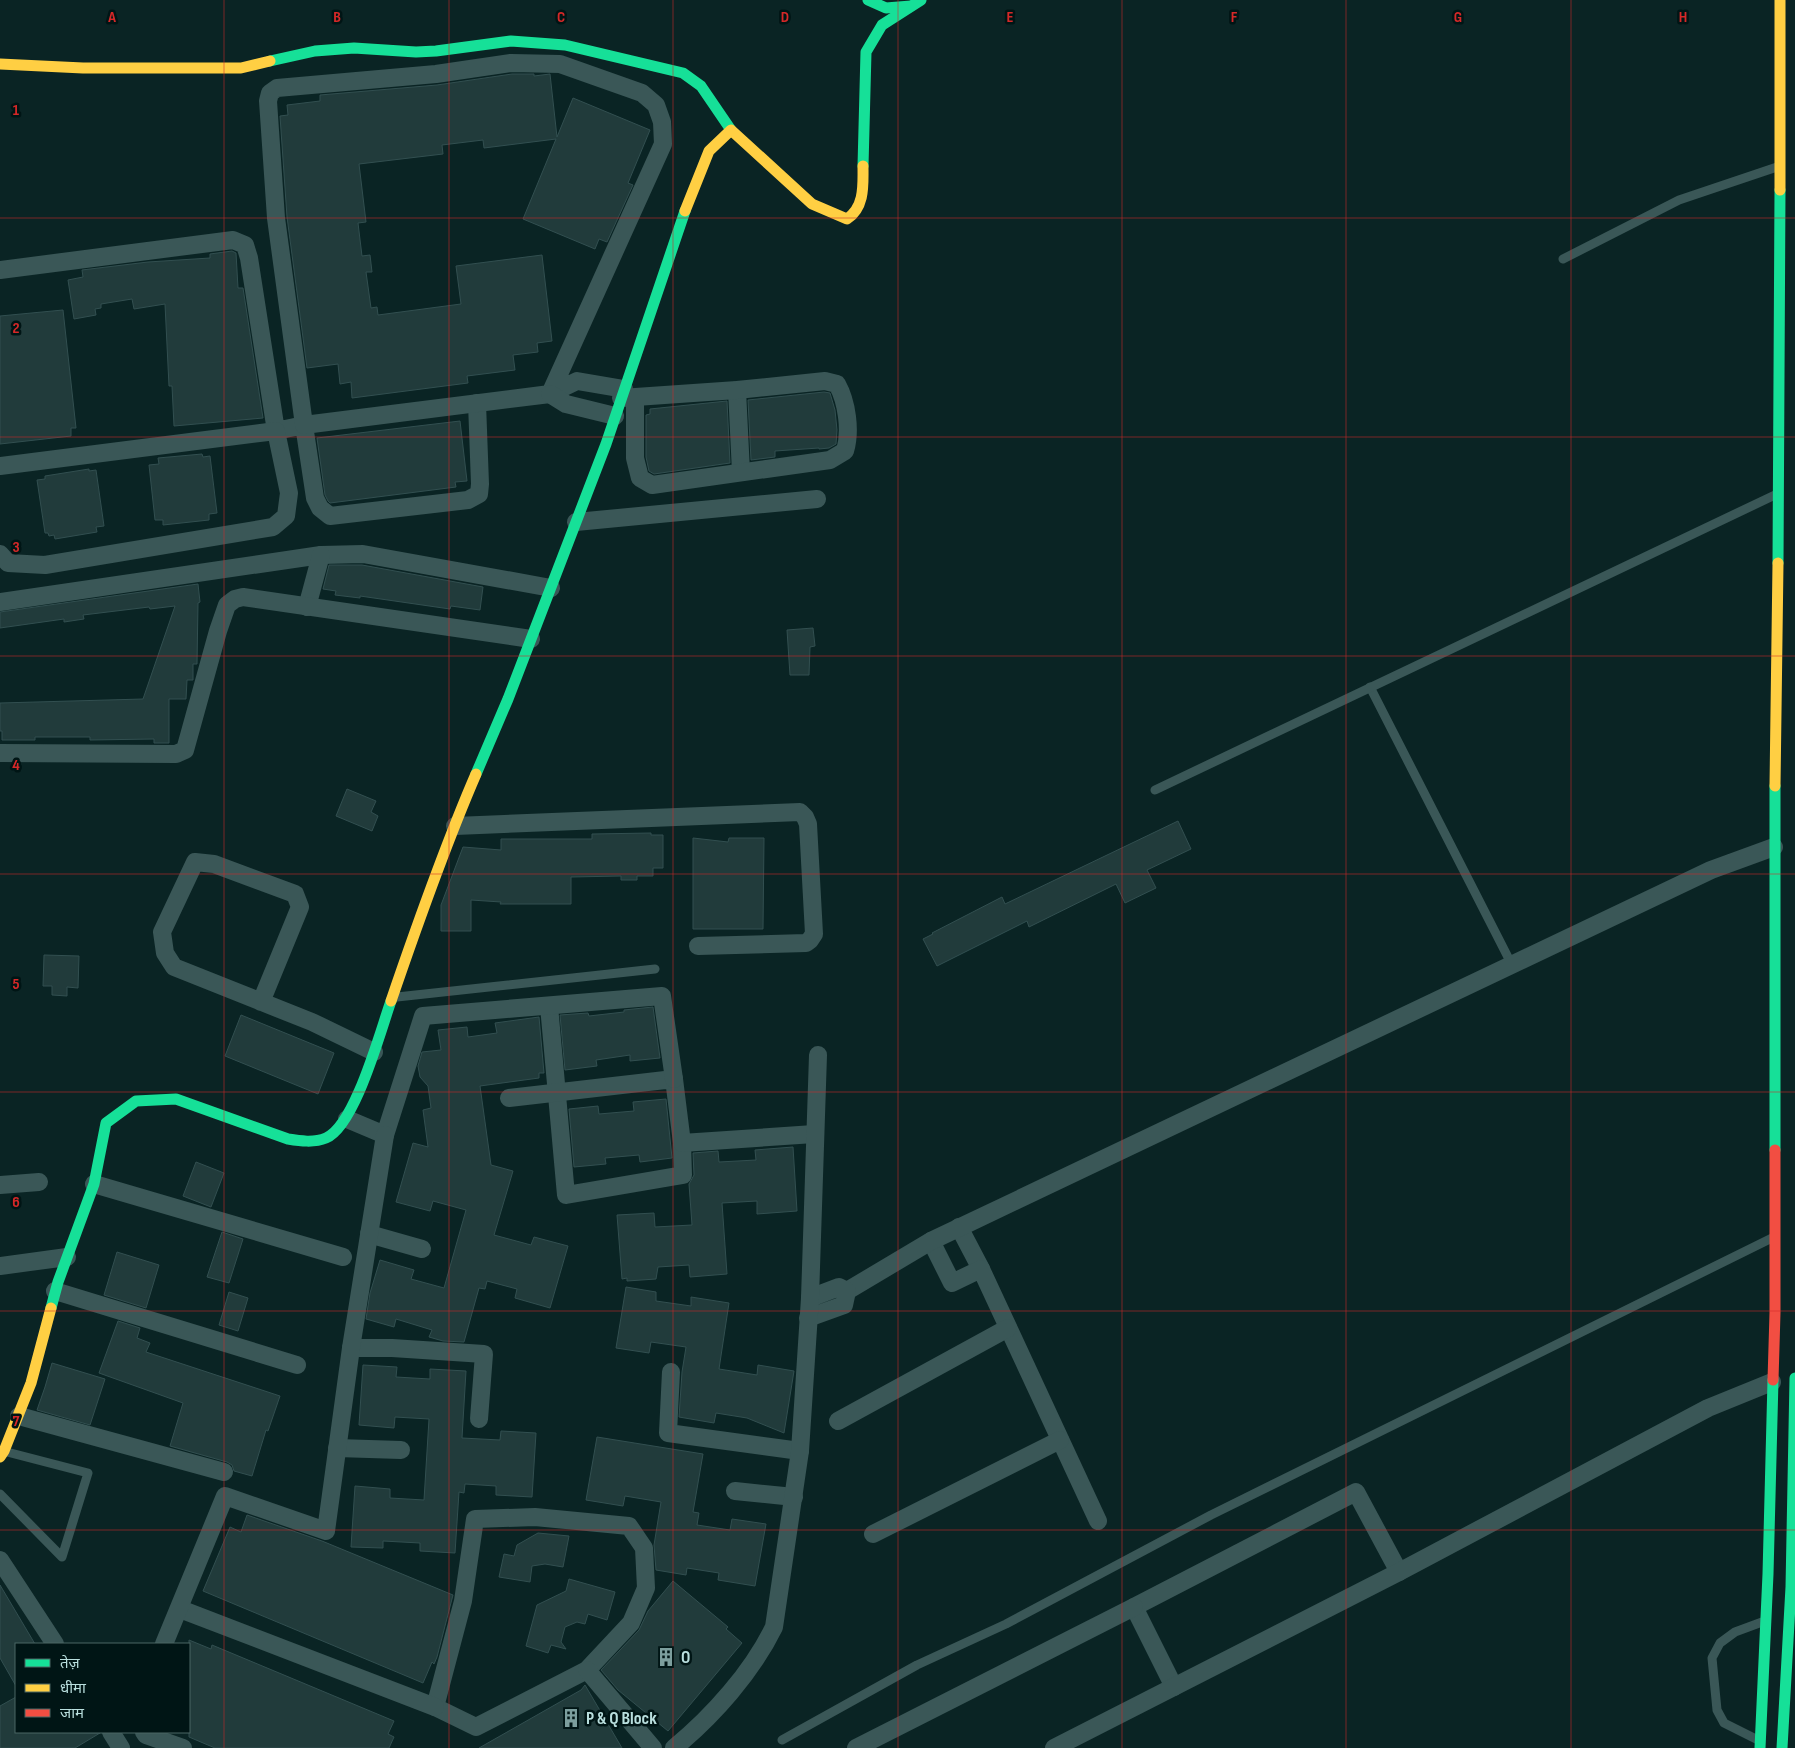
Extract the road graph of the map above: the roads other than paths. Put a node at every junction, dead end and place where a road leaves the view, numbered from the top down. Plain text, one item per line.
1 (868, 0) edge
2 (1780, 0) edge
3 (916, 3) edge
4 (0, 64) edge
5 (731, 130) junction
6 (1780, 166) junction
7 (1563, 259) dead end
8 (0, 270) edge
9 (737, 390) junction
10 (550, 394) junction
11 (627, 395) junction
12 (477, 403) junction
13 (615, 416) junction
14 (304, 425) junction
15 (276, 431) junction
16 (0, 466) edge
17 (741, 472) junction
18 (1779, 492) junction
19 (817, 499) dead end
20 (576, 522) junction
21 (0, 554) edge
22 (321, 555) junction
23 (551, 588) junction
24 (0, 602) edge
25 (306, 606) junction
26 (531, 639) junction
27 (1370, 687) junction
28 (0, 753) edge
29 (1155, 790) dead end
30 (455, 826) junction
31 (1774, 847) junction
32 (698, 946) dead end
33 (1512, 965) junction
34 (655, 969) dead end
35 (392, 997) junction
36 (261, 1002) junction
37 (549, 1006) junction
38 (374, 1052) junction
39 (818, 1055) dead end
40 (674, 1079) junction
41 (557, 1092) junction
42 (509, 1098) dead end
43 (347, 1119) junction
44 (814, 1134) junction
45 (385, 1135) junction
46 (682, 1143) junction
47 (39, 1182) dead end
48 (94, 1184) junction
49 (0, 1185) edge
50 (959, 1227) junction
51 (369, 1234) junction
52 (1775, 1237) junction
53 (930, 1241) junction
54 (422, 1249) dead end
55 (67, 1257) junction
56 (342, 1257) dead end
57 (0, 1266) edge
58 (981, 1269) junction
59 (55, 1291) junction
60 (848, 1292) junction
61 (810, 1298) junction
62 (808, 1318) junction
63 (1008, 1328) junction
64 (351, 1348) junction
65 (297, 1366) dead end
66 (671, 1372) dead end
67 (1795, 1378) edge
68 (1772, 1382) junction
69 (19, 1416) junction
70 (479, 1419) dead end
71 (838, 1421) dead end
72 (1060, 1440) junction
73 (337, 1448) junction
74 (401, 1450) dead end
75 (800, 1451) junction
76 (2, 1454) edge
77 (224, 1472) dead end
78 (735, 1492) dead end
79 (0, 1494) edge
80 (794, 1498) junction
81 (1098, 1521) dead end
82 (873, 1534) dead end
83 (0, 1560) edge
84 (1399, 1572) junction
85 (1782, 1586) edge
86 (1134, 1607) junction
87 (180, 1609) junction
88 (1766, 1621) junction
89 (54, 1643) edge
90 (164, 1643) edge
91 (587, 1670) junction
92 (1174, 1687) junction
93 (435, 1707) junction
94 (112, 1733) edge
95 (148, 1738) edge
96 (782, 1740) dead end
97 (1760, 1745) edge
98 (121, 1748) edge
99 (183, 1748) edge
100 (653, 1748) edge
101 (674, 1748) edge
102 (856, 1748) edge
103 (1054, 1748) edge
104 (1782, 1748) edge

1 - 3 main road
2 - 6 main road
3 - 5 main road
4 - 5 main road
5 - 11 main road
6 - 7 lane
6 - 18 main road
8 - 15 street
9 - 11 street
9 - 17 street
9 - 17 street
10 - 11 street
10 - 12 street
10 - 13 street
10 - 14 street
11 - 13 main road
11 - 17 street
12 - 14 street
12 - 14 street
13 - 20 main road
14 - 15 street
15 - 16 street
15 - 21 street
18 - 27 lane
18 - 31 main road
19 - 20 street
20 - 23 main road
22 - 23 street
22 - 24 street
22 - 25 street
23 - 26 main road
25 - 26 street
25 - 28 street
26 - 30 main road
27 - 29 lane
27 - 33 lane
30 - 32 street
30 - 35 main road
31 - 33 street
31 - 52 main road
33 - 50 street
34 - 35 lane
35 - 38 main road
36 - 36 street
36 - 38 street
37 - 40 street
37 - 41 street
37 - 45 street
38 - 43 main road
39 - 44 street
40 - 41 street
40 - 46 street
41 - 42 street
41 - 46 street
43 - 45 street
43 - 48 main road
44 - 46 street
44 - 61 street
45 - 51 street
47 - 49 street
48 - 55 main road
48 - 56 street
50 - 53 street
50 - 58 street
51 - 54 street
51 - 64 street
52 - 68 main road
52 - 96 lane
53 - 58 street
53 - 60 street
55 - 57 street
55 - 59 main road
58 - 63 street
59 - 65 street
59 - 69 main road
60 - 61 street
60 - 62 street
61 - 62 street
62 - 75 street
63 - 71 street
63 - 72 street
64 - 70 street
64 - 73 street
66 - 75 street
67 - 85 main road
68 - 84 street
68 - 85 main road
69 - 76 main road
69 - 77 street
72 - 81 street
72 - 82 street
73 - 74 street
73 - 87 street
75 - 80 street
76 - 79 lane
78 - 80 street
80 - 101 street
83 - 89 street
84 - 86 street
84 - 92 street
85 - 88 main road
85 - 104 main road
86 - 92 street
86 - 102 street
87 - 90 street
87 - 93 street
88 - 97 main road
88 - 97 lane
91 - 93 street
91 - 93 street
91 - 100 street
92 - 103 street
94 - 98 street
95 - 99 street

